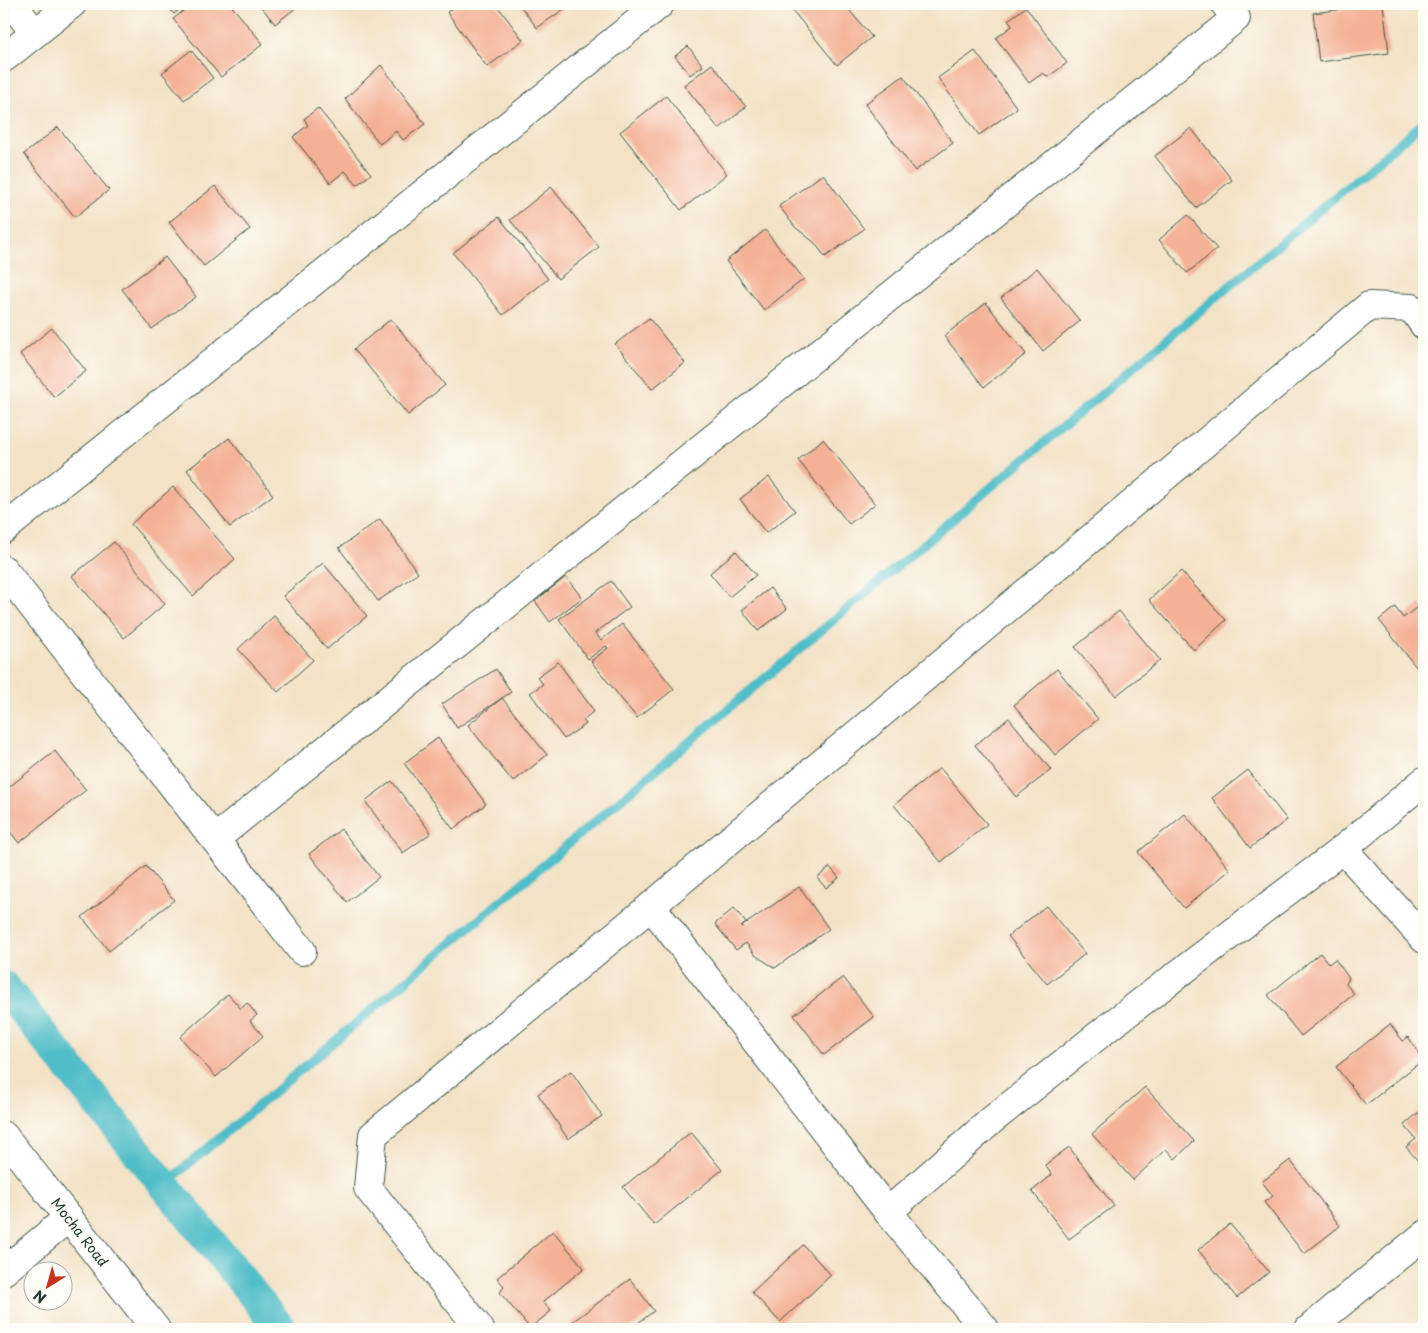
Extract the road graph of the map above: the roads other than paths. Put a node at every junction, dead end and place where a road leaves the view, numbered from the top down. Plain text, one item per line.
1 (12, 4) edge
2 (72, 4) edge
3 (660, 4) edge
4 (1225, 4) edge
5 (35, 33) junction
6 (4, 58) edge
7 (1424, 325) edge
8 (4, 529) edge
9 (4, 570) edge
10 (1424, 781) edge
11 (214, 840) junction
12 (1343, 849) junction
13 (651, 906) junction
14 (1424, 939) edge
15 (302, 950) dead end
16 (4, 1136) edge
17 (888, 1212) junction
18 (69, 1217) junction
19 (1424, 1235) edge
20 (4, 1272) edge
21 (156, 1329) edge
22 (480, 1329) edge
23 (985, 1329) edge
24 (1309, 1329) edge

1 - 5 street
2 - 5 street
3 - 8 street
4 - 11 street
5 - 6 street
7 - 13 street
9 - 11 street
10 - 12 street
11 - 15 street
12 - 14 street
12 - 17 street
13 - 17 street
13 - 22 street
16 - 18 street, Mocha Road
17 - 23 street
18 - 20 street
18 - 21 street, Mocha Road
19 - 24 street

